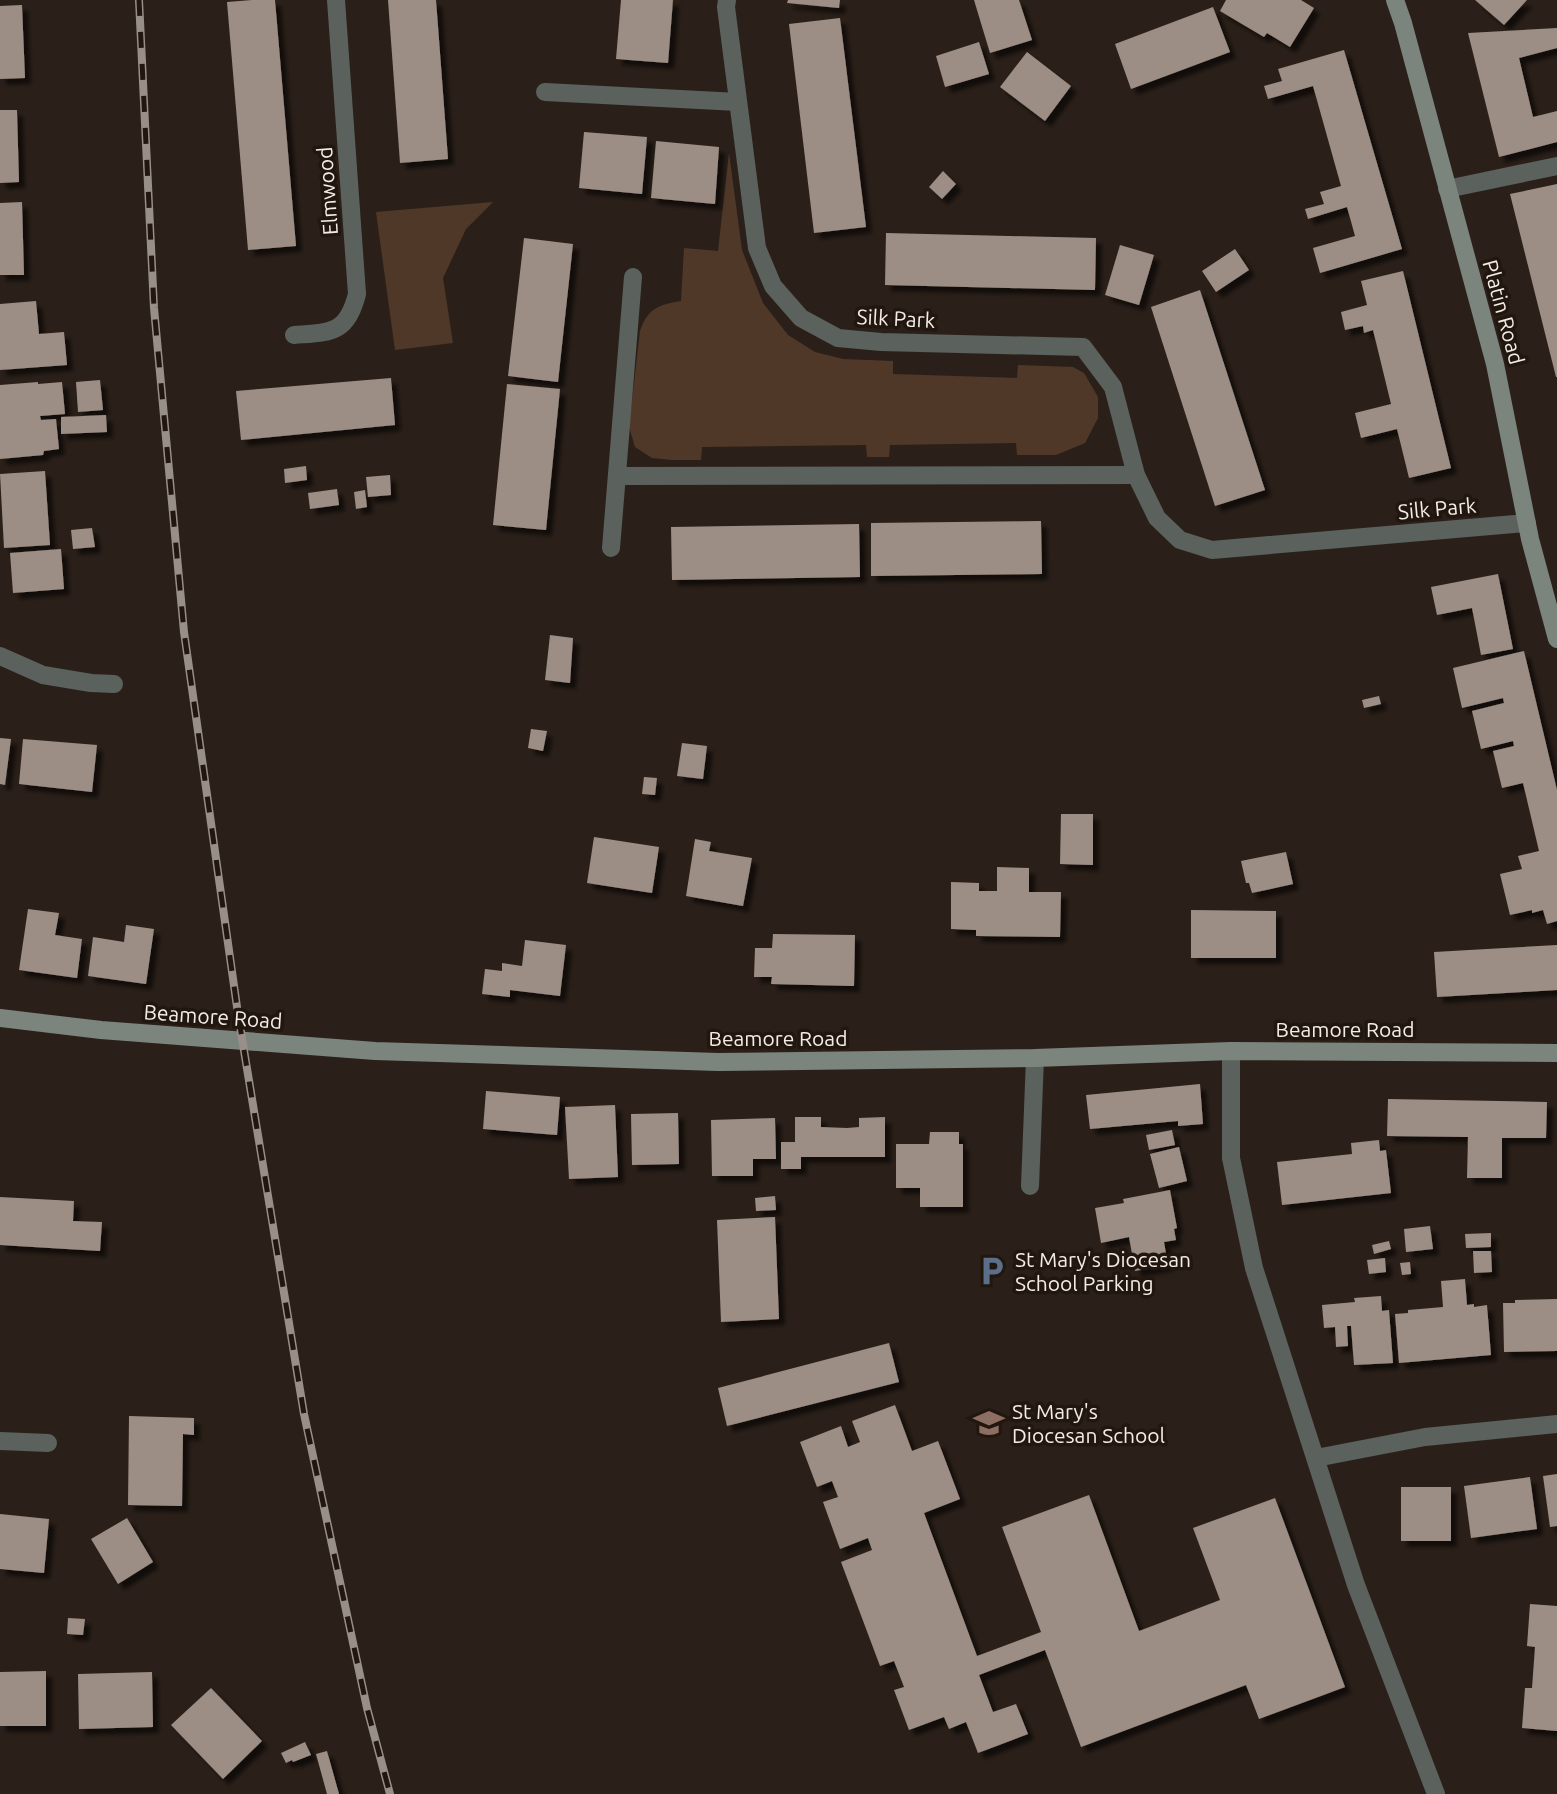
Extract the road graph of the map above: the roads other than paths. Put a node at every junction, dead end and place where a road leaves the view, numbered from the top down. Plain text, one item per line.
1 (336, 0) edge
2 (727, 0) edge
3 (1395, 0) edge
4 (545, 92) dead end
5 (738, 102) junction
6 (1557, 166) edge
7 (1447, 189) junction
8 (633, 277) dead end
9 (294, 335) dead end
10 (1136, 475) junction
11 (617, 476) junction
12 (1527, 523) junction
13 (611, 548) dead end
14 (1557, 639) edge
15 (0, 656) edge
16 (114, 684) dead end
17 (0, 1018) edge
18 (1231, 1051) junction
19 (1557, 1053) edge
20 (1035, 1058) junction
21 (1030, 1186) dead end
22 (1557, 1424) edge
23 (0, 1441) edge
24 (48, 1443) dead end
25 (1316, 1458) junction
26 (1436, 1794) edge

1 - 9 street, Elmwood
2 - 5 street, Silk Park
3 - 7 main road, Platin Road
4 - 5 street
5 - 10 street, Silk Park
6 - 7 street
7 - 12 main road, Platin Road
8 - 11 street
10 - 11 street
10 - 12 street, Silk Park
11 - 13 street
12 - 14 main road, Platin Road
15 - 16 street
17 - 20 main road, Beamore Road
18 - 19 main road, Beamore Road
18 - 20 main road, Beamore Road
18 - 25 street
20 - 21 street
22 - 25 street
23 - 24 street
25 - 26 street

